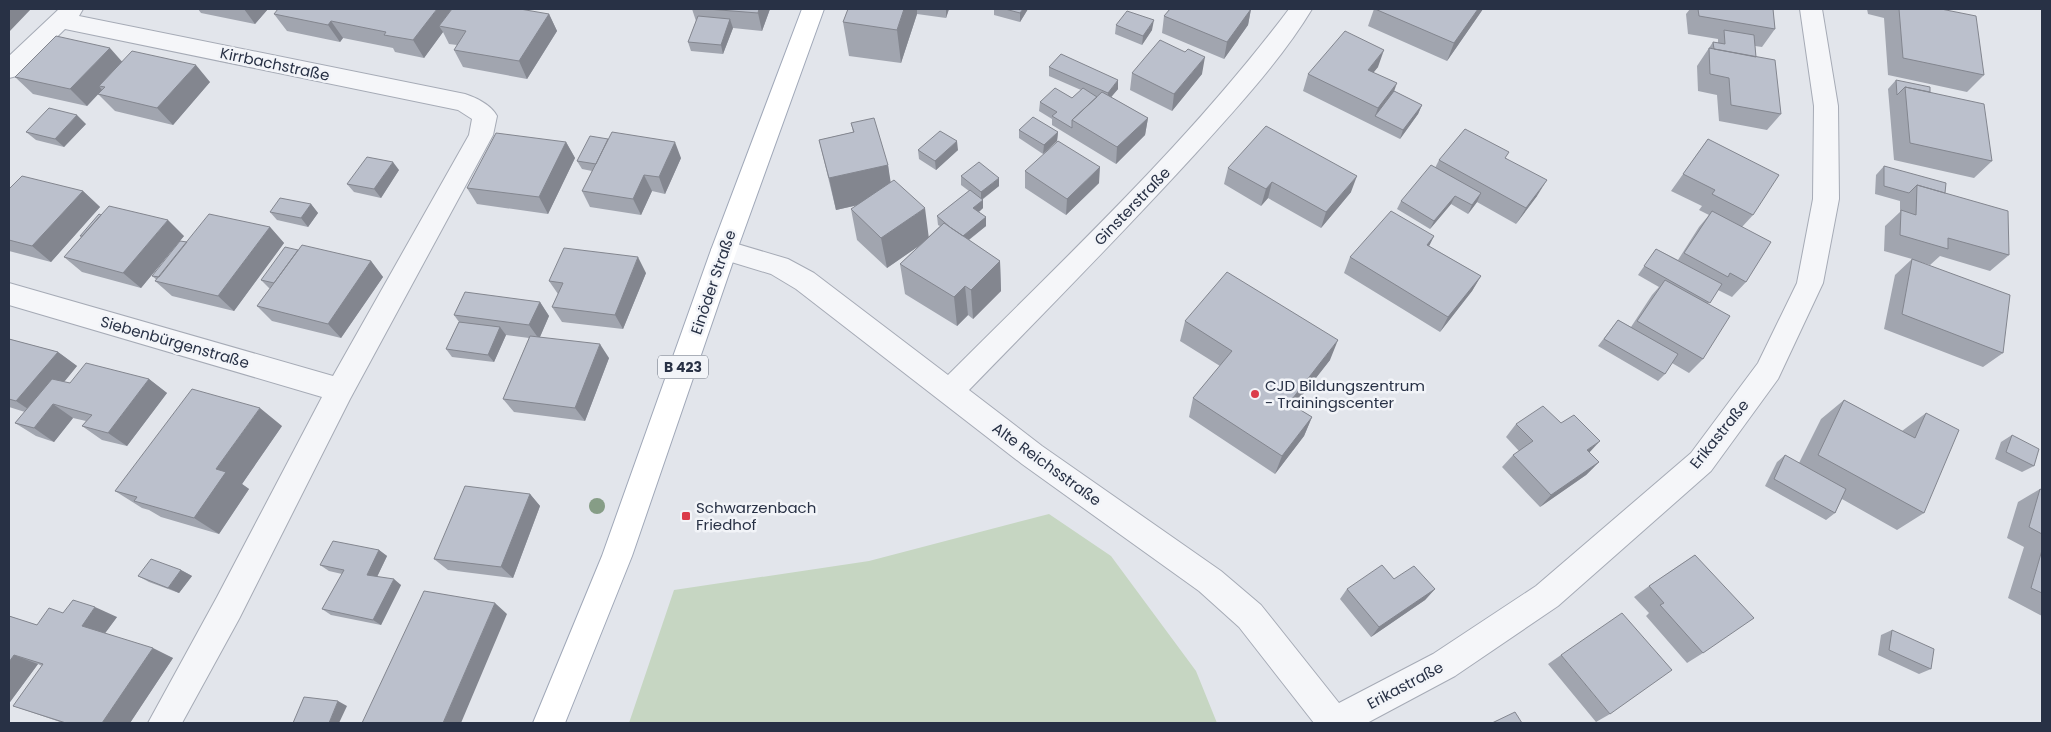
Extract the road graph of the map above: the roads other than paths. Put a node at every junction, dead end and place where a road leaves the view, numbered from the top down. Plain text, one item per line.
1 (813, 9) edge
2 (1301, 9) edge
3 (1811, 9) edge
4 (67, 14) edge
5 (9, 70) edge
6 (724, 250) junction
7 (9, 294) edge
8 (340, 390) junction
9 (950, 391) junction
10 (164, 723) edge
11 (549, 723) edge
12 (1334, 723) edge

1 - 6 main road, Einöder Straße / B 423
2 - 9 street, Ginsterstraße
3 - 12 street, Erikastraße
4 - 5 street
4 - 8 street, Kirrbachstraße
6 - 9 street, Alte Reichsstraße
6 - 11 main road, Einöder Straße / B 423
7 - 8 street, Siebenbürgenstraße
8 - 10 street
9 - 12 street, Alte Reichsstraße

